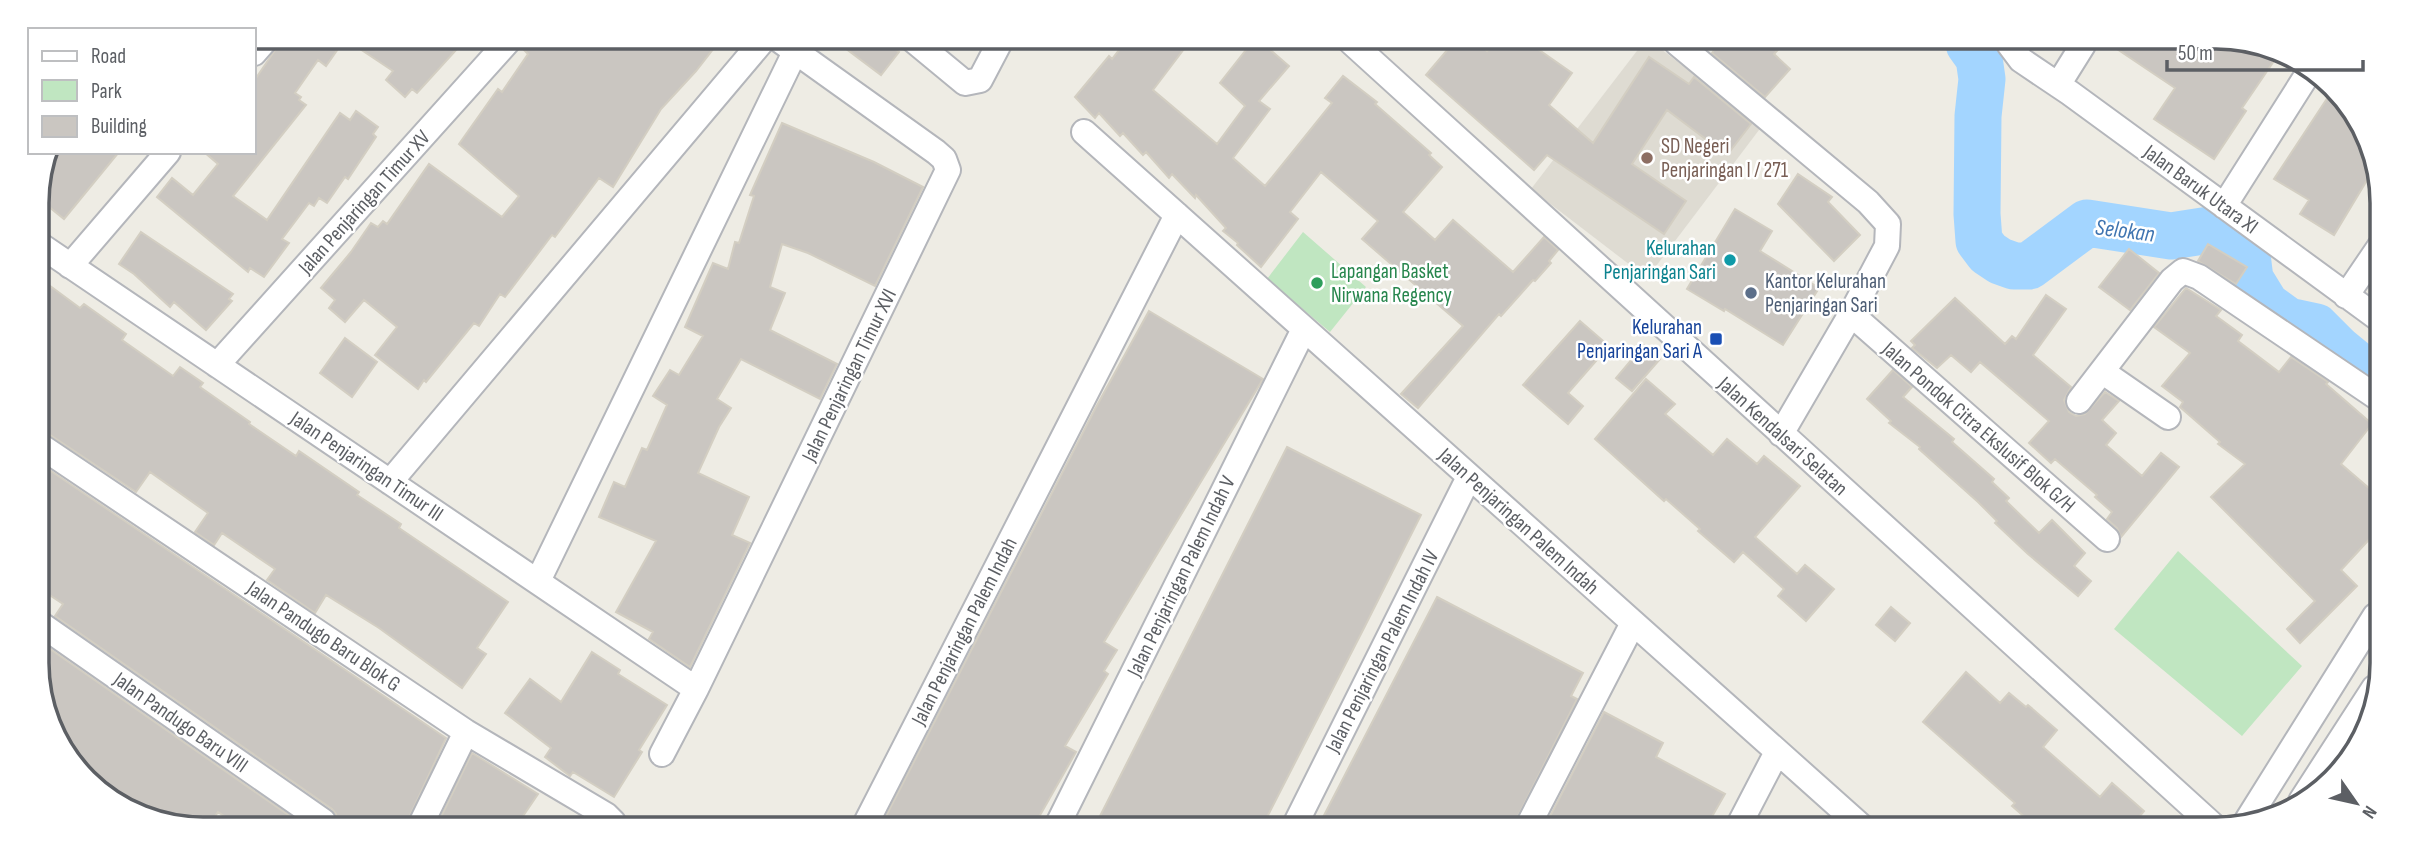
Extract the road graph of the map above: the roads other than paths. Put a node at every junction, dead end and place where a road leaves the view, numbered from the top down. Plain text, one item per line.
1 (501, 49) edge
2 (756, 49) edge
3 (786, 49) edge
4 (791, 49) edge
5 (924, 49) edge
6 (996, 49) edge
7 (1359, 49) edge
8 (1684, 49) edge
9 (2080, 49) edge
10 (2020, 50) edge
11 (2305, 78) edge
12 (2057, 85) junction
13 (1084, 132) dead end
14 (166, 154) edge
15 (2224, 206) junction
16 (1177, 215) junction
17 (49, 251) edge
18 (2370, 261) edge
19 (70, 265) junction
20 (2346, 296) junction
21 (2370, 313) edge
22 (1851, 314) junction
23 (1304, 329) junction
24 (218, 365) junction
25 (2103, 372) junction
26 (2370, 393) edge
27 (2079, 401) dead end
28 (2168, 417) dead end
29 (1781, 434) junction
30 (49, 452) edge
31 (1469, 477) junction
32 (390, 482) junction
33 (2106, 539) dead end
34 (538, 582) junction
35 (1633, 623) junction
36 (2370, 624) edge
37 (49, 630) edge
38 (696, 689) junction
39 (2365, 701) edge
40 (466, 732) junction
41 (1777, 752) junction
42 (662, 754) dead end
43 (2285, 757) junction
44 (2315, 777) junction
45 (2311, 784) edge
46 (2252, 813) edge
47 (317, 817) edge
48 (424, 817) edge
49 (608, 817) edge
50 (869, 817) edge
51 (1061, 817) edge
52 (1299, 817) edge
53 (1533, 817) edge
54 (1743, 817) edge
55 (1851, 817) edge
56 (2204, 817) edge

1 - 24 street, Jalan Penjaringan Timur XV
2 - 32 street
3 - 34 street, Jalan Penjaringan Timur XVI
4 - 38 street, Jalan Penjaringan Timur XVI
5 - 6 street
7 - 29 street, Jalan Kendalsari Selatan
8 - 22 street
9 - 12 street
10 - 12 street, Jalan Baruk Utara XI
11 - 15 street
12 - 15 street, Jalan Baruk Utara XI
13 - 16 street, Jalan Penjaringan Palem Indah
14 - 19 street
15 - 20 street, Jalan Baruk Utara XI
16 - 23 street, Jalan Penjaringan Palem Indah
16 - 50 street, Jalan Penjaringan Palem Indah
17 - 19 street, Jalan Penjaringan Timur III
18 - 20 street
19 - 24 street, Jalan Penjaringan Timur III
20 - 21 street, Jalan Baruk Utara XI
22 - 29 street
22 - 33 street, Jalan Pondok Citra Ekslusif Blok G/H
23 - 31 street, Jalan Penjaringan Palem Indah
23 - 51 street, Jalan Penjaringan Palem Indah V
24 - 32 street, Jalan Penjaringan Timur III
25 - 26 street
25 - 27 street
25 - 28 street
29 - 56 street, Jalan Kendalsari Selatan
30 - 40 street, Jalan Pandugo Baru Blok G
31 - 35 street, Jalan Penjaringan Palem Indah
31 - 52 street, Jalan Penjaringan Palem Indah IV
32 - 34 street, Jalan Penjaringan Timur III
34 - 38 street, Jalan Penjaringan Timur III
35 - 41 street, Jalan Penjaringan Palem Indah
35 - 53 street
36 - 43 street
37 - 47 street, Jalan Pandugo Baru VIII
38 - 42 street, Jalan Penjaringan Timur XVI
39 - 44 street
40 - 48 street
40 - 49 street, Jalan Pandugo Baru Blok G
41 - 54 street
41 - 55 street, Jalan Penjaringan Palem Indah
43 - 44 street
43 - 46 street
44 - 45 street

